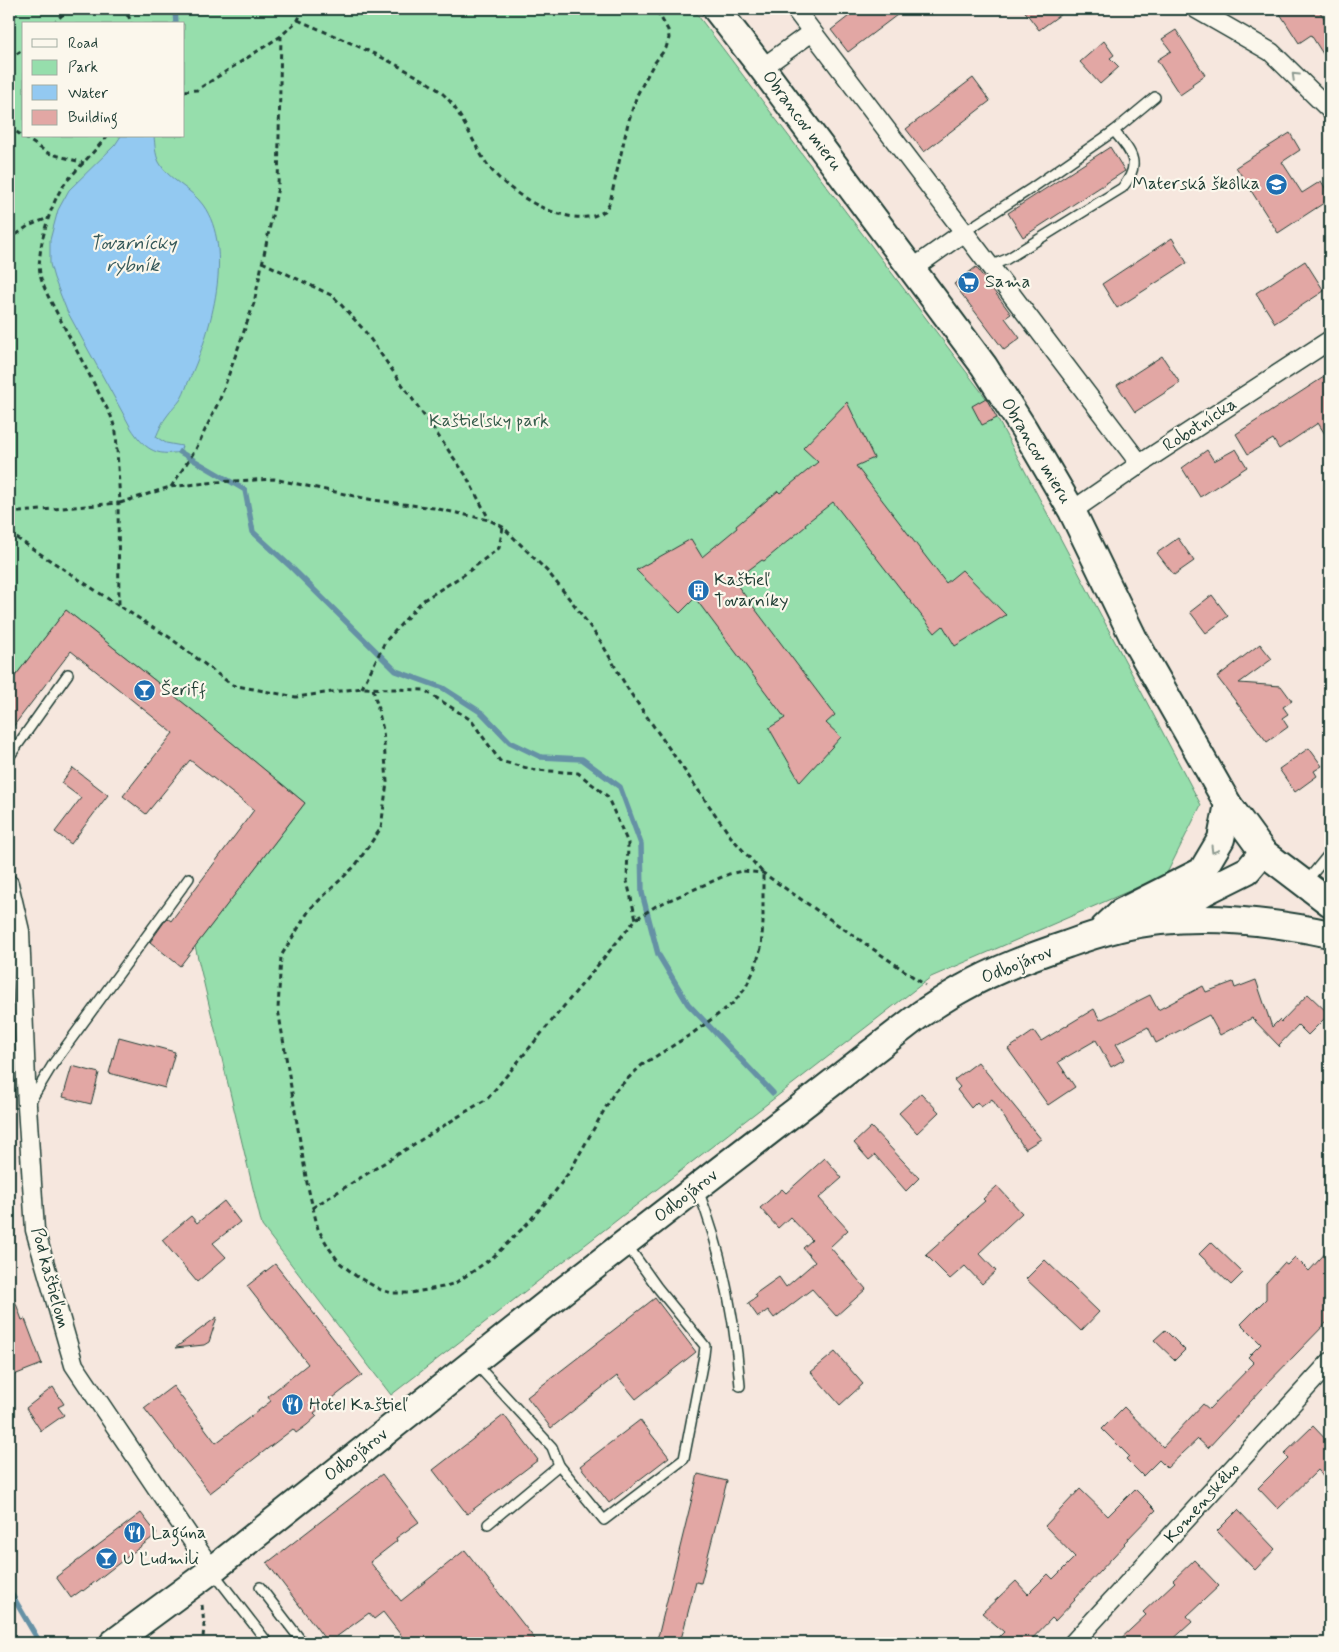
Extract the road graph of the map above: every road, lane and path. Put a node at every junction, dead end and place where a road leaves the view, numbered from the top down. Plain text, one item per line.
1 (68, 9) edge
2 (120, 9) edge
3 (303, 9) edge
4 (656, 9) edge
5 (716, 9) edge
6 (794, 9) edge
7 (1196, 9) edge
8 (298, 20) junction
9 (55, 22) edge
10 (130, 22) edge
11 (812, 32) junction
12 (281, 36) junction
13 (22, 50) edge
14 (9, 59) edge
15 (762, 68) junction
16 (185, 90) edge
17 (1155, 97) dead end
18 (1330, 110) edge
19 (9, 127) edge
20 (1114, 131) junction
21 (22, 135) edge
22 (26, 138) edge
23 (105, 138) edge
24 (85, 163) junction
25 (48, 218) junction
26 (964, 232) junction
27 (9, 240) edge
28 (262, 262) junction
29 (990, 266) junction
30 (912, 269) junction
31 (1330, 340) edge
32 (1140, 464) junction
33 (170, 487) junction
34 (119, 503) junction
35 (1072, 511) junction
36 (9, 512) edge
37 (490, 520) junction
38 (503, 526) junction
39 (9, 533) edge
40 (119, 606) junction
41 (68, 674) dead end
42 (362, 688) junction
43 (373, 688) junction
44 (9, 757) edge
45 (1228, 804) junction
46 (1263, 852) junction
47 (1330, 857) edge
48 (763, 873) junction
49 (189, 878) dead end
50 (9, 884) edge
51 (1305, 884) junction
52 (1330, 903) edge
53 (636, 919) junction
54 (1160, 920) junction
55 (1098, 934) junction
56 (1330, 934) edge
57 (922, 983) dead end
58 (27, 1106) junction
59 (697, 1188) junction
60 (312, 1208) junction
61 (626, 1243) junction
62 (474, 1362) junction
63 (1330, 1362) edge
64 (740, 1386) dead end
65 (559, 1465) junction
66 (488, 1524) dead end
67 (212, 1570) junction
68 (260, 1587) dead end
69 (201, 1602) dead end
70 (203, 1638) dead end
71 (113, 1643) edge
72 (268, 1643) edge
73 (303, 1643) edge
74 (1073, 1643) edge

1 - 9 path
2 - 10 path
3 - 8 path
4 - 8 path
5 - 15 main road, Obrancov mieru
6 - 11 street
18 -> 7 street
8 - 12 path
11 - 15 street
11 - 26 street
12 - 16 path
12 - 28 path
13 - 14 path
15 - 30 main road, Obrancov mieru
17 - 20 lane
19 - 21 path
20 - 26 lane
20 - 29 lane
22 - 24 path
23 - 24 path
24 - 25 path
25 - 27 path
25 - 34 path
26 - 29 street
26 - 30 street
28 - 33 path
28 - 37 path
29 - 32 street
30 - 35 main road, Obrancov mieru
31 - 32 street, Robotnícka
32 - 35 street, Robotnícka
33 - 34 path
33 - 37 path
34 - 36 path
34 - 40 path
35 - 45 main road, Obrancov mieru
37 - 38 path
38 - 42 path
38 - 48 path
39 - 40 path
40 - 42 path
41 - 44 lane
42 - 43 path
43 - 53 path
43 - 60 path
45 - 46 main road, Obrancov mieru
45 -> 55 main road
46 - 51 main road, Obrancov mieru
46 - 54 main road
47 - 51 lane
48 - 53 path
48 - 57 path
48 - 60 path
49 - 58 lane
50 - 58 street, Pod kaštieľom
51 - 52 main road, Obrancov mieru
53 - 60 path
54 - 55 main road, Odbojárov
54 - 56 main road, Odbojárov
55 - 59 main road, Odbojárov
58 - 67 street, Pod kaštieľom
59 - 61 main road, Odbojárov
59 - 64 lane
61 - 62 main road, Odbojárov
61 - 65 lane
62 - 65 lane
62 - 67 main road, Odbojárov
63 - 74 street, Komenského
65 - 66 lane
67 - 71 main road, Odbojárov
67 - 72 lane
68 - 73 lane
69 - 70 path

